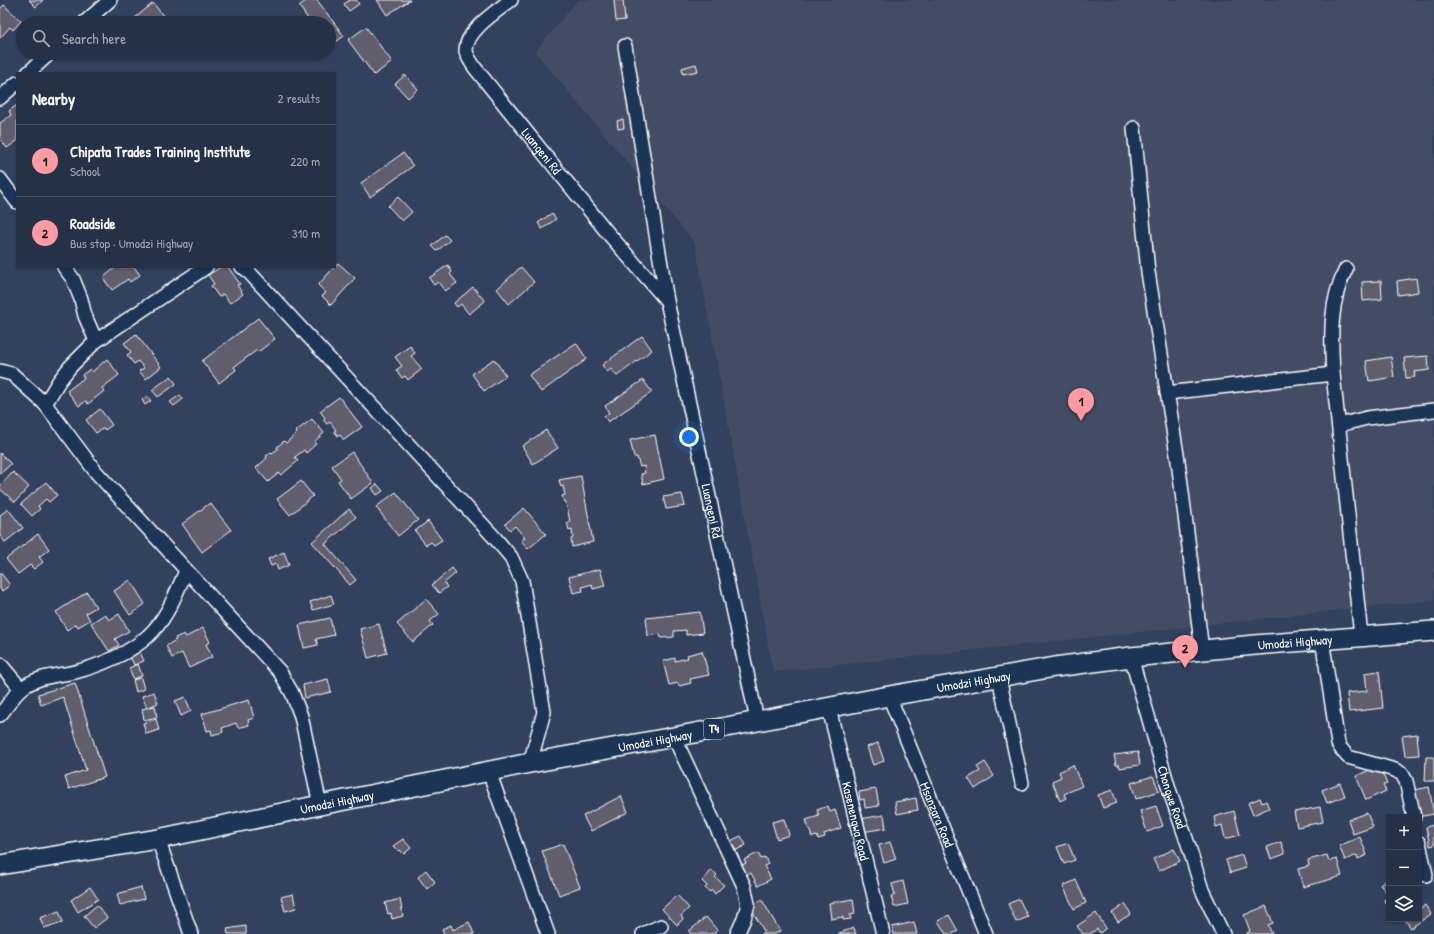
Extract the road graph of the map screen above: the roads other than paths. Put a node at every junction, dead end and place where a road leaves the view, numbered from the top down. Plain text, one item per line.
1 (110, 0) edge
2 (511, 0) edge
3 (92, 16) edge
4 (625, 46) dead end
5 (42, 60) edge
6 (29, 72) edge
7 (16, 83) edge
8 (0, 98) edge
9 (1134, 128) dead end
10 (0, 179) edge
11 (16, 201) edge
12 (65, 268) edge
13 (205, 268) edge
14 (244, 268) edge
15 (1346, 269) dead end
16 (667, 301) junction
17 (96, 342) junction
18 (0, 371) edge
19 (1332, 374) junction
20 (1167, 393) junction
21 (45, 404) junction
22 (1434, 410) edge
23 (1339, 425) junction
24 (186, 571) junction
25 (1434, 630) edge
26 (1361, 636) junction
27 (1322, 639) junction
28 (1202, 650) junction
29 (1131, 657) junction
30 (0, 664) edge
31 (999, 678) junction
32 (21, 689) junction
33 (889, 696) junction
34 (829, 708) junction
35 (0, 715) edge
36 (757, 720) junction
37 (674, 737) junction
38 (530, 763) junction
39 (489, 772) junction
40 (1022, 783) dead end
41 (320, 805) junction
42 (1413, 814) edge
43 (158, 839) junction
44 (1421, 850) edge
45 (0, 865) edge
46 (1426, 875) dead end
47 (661, 926) dead end
48 (191, 934) edge
49 (548, 934) edge
50 (643, 934) edge
51 (737, 934) edge
52 (883, 934) edge
53 (986, 934) edge
54 (1223, 934) edge

1 - 3 street
2 - 16 street, Luangeni Rd
4 - 16 street, Luangeni Rd
5 - 6 street
7 - 8 street
9 - 20 street
10 - 11 street
12 - 17 street
13 - 17 street
14 - 38 street
15 - 19 street
16 - 36 street, Luangeni Rd
17 - 21 street
18 - 21 street
19 - 20 street
19 - 23 street
20 - 28 street
21 - 24 street
22 - 23 street
23 - 26 street
24 - 32 street
24 - 41 street
25 - 26 highway, Umodzi Highway / T4
26 - 27 highway, Umodzi Highway / T4
27 - 28 highway, Umodzi Highway / T4
27 - 42 street
28 - 29 highway, Umodzi Highway / T4
29 - 31 highway, Umodzi Highway / T4
29 - 54 street, Chongwe Road
30 - 32 street
31 - 33 highway, Umodzi Highway / T4
31 - 40 street
32 - 35 street
33 - 34 highway, Umodzi Highway / T4
33 - 53 street, Msanzara Road
34 - 36 highway, Umodzi Highway / T4
34 - 52 street, Kasenengwa Road
36 - 37 highway, Umodzi Highway / T4
37 - 38 highway, Umodzi Highway / T4
37 - 51 street
38 - 39 highway, Umodzi Highway / T4
39 - 41 highway, Umodzi Highway / T4
39 - 49 street
41 - 43 highway, Umodzi Highway / T4
43 - 45 highway, Umodzi Highway / T4
43 - 48 street
44 - 46 street
47 - 50 street

